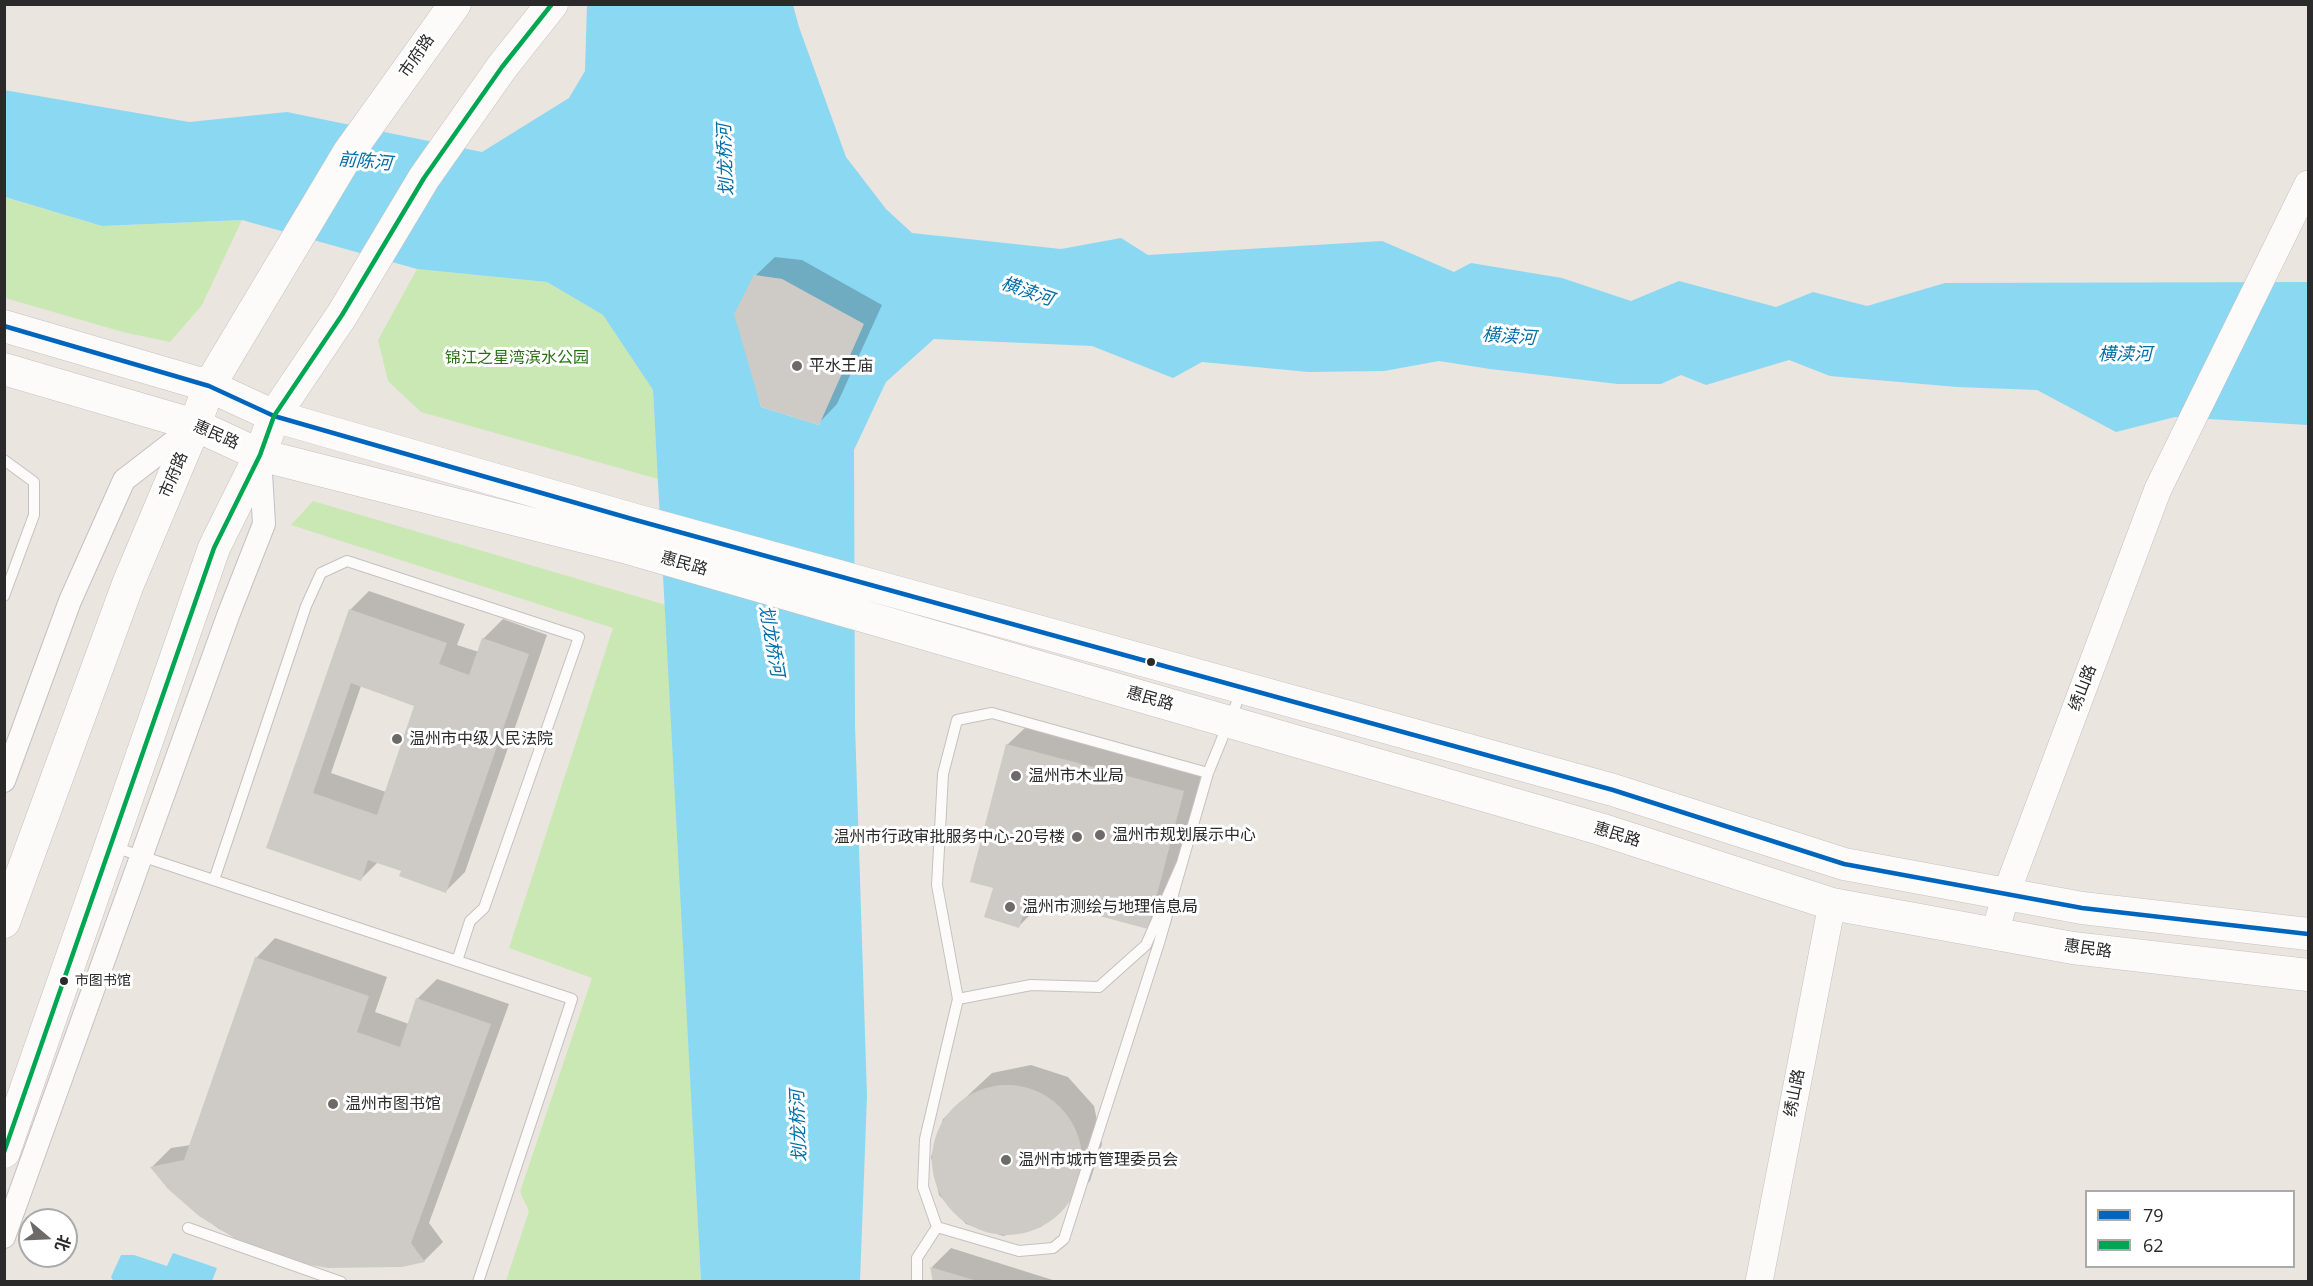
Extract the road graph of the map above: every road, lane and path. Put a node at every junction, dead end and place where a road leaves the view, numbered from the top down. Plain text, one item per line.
1 (456, 4) edge
2 (552, 4) edge
3 (2308, 184) edge
4 (4, 326) edge
5 (4, 369) edge
6 (209, 386) junction
7 (274, 416) junction
8 (195, 425) junction
9 (260, 455) junction
10 (4, 460) edge
11 (628, 533) junction
12 (4, 596) edge
13 (1243, 687) junction
14 (1230, 722) junction
15 (9, 753) edge
16 (1208, 773) junction
17 (4, 781) edge
18 (110, 846) junction
19 (142, 857) junction
20 (1182, 864) junction
21 (214, 880) junction
22 (2006, 894) junction
23 (1832, 904) junction
24 (4, 922) edge
25 (1995, 933) junction
26 (2308, 934) edge
27 (457, 961) junction
28 (2308, 975) edge
29 (958, 999) junction
30 (4, 1152) edge
31 (937, 1227) junction
32 (188, 1228) dead end
33 (4, 1236) edge
34 (341, 1281) edge
35 (478, 1281) edge
36 (917, 1281) edge
37 (1759, 1281) edge

1 - 6 main road, 市府路
2 - 7 main road
3 - 22 street, 绣山路
4 - 6 main road, 惠民路
5 - 8 main road, 惠民路
6 - 7 main road, 惠民路
6 - 8 main road, 市府路
7 - 9 main road
7 - 11 main road, 惠民路
8 - 9 main road, 惠民路
8 - 15 street
8 - 24 main road, 市府路
9 - 11 main road, 惠民路
9 - 18 main road
9 - 19 street
10 - 12 lane
11 - 13 main road, 惠民路
11 - 14 main road, 惠民路
13 - 14 lane
13 - 22 main road, 惠民路
14 - 16 lane
14 - 23 main road, 惠民路
15 - 17 street
16 - 20 lane
16 - 29 lane
18 - 19 lane
18 - 30 main road
19 - 21 lane
19 - 33 street
20 - 29 lane
20 - 31 lane
21 - 27 lane
21 - 27 lane
22 - 25 street, 绣山路
22 - 26 main road, 惠民路
23 - 25 main road, 惠民路
23 - 37 street, 绣山路
25 - 28 main road, 惠民路
27 - 35 lane
29 - 31 lane
31 - 36 lane
32 - 34 lane

